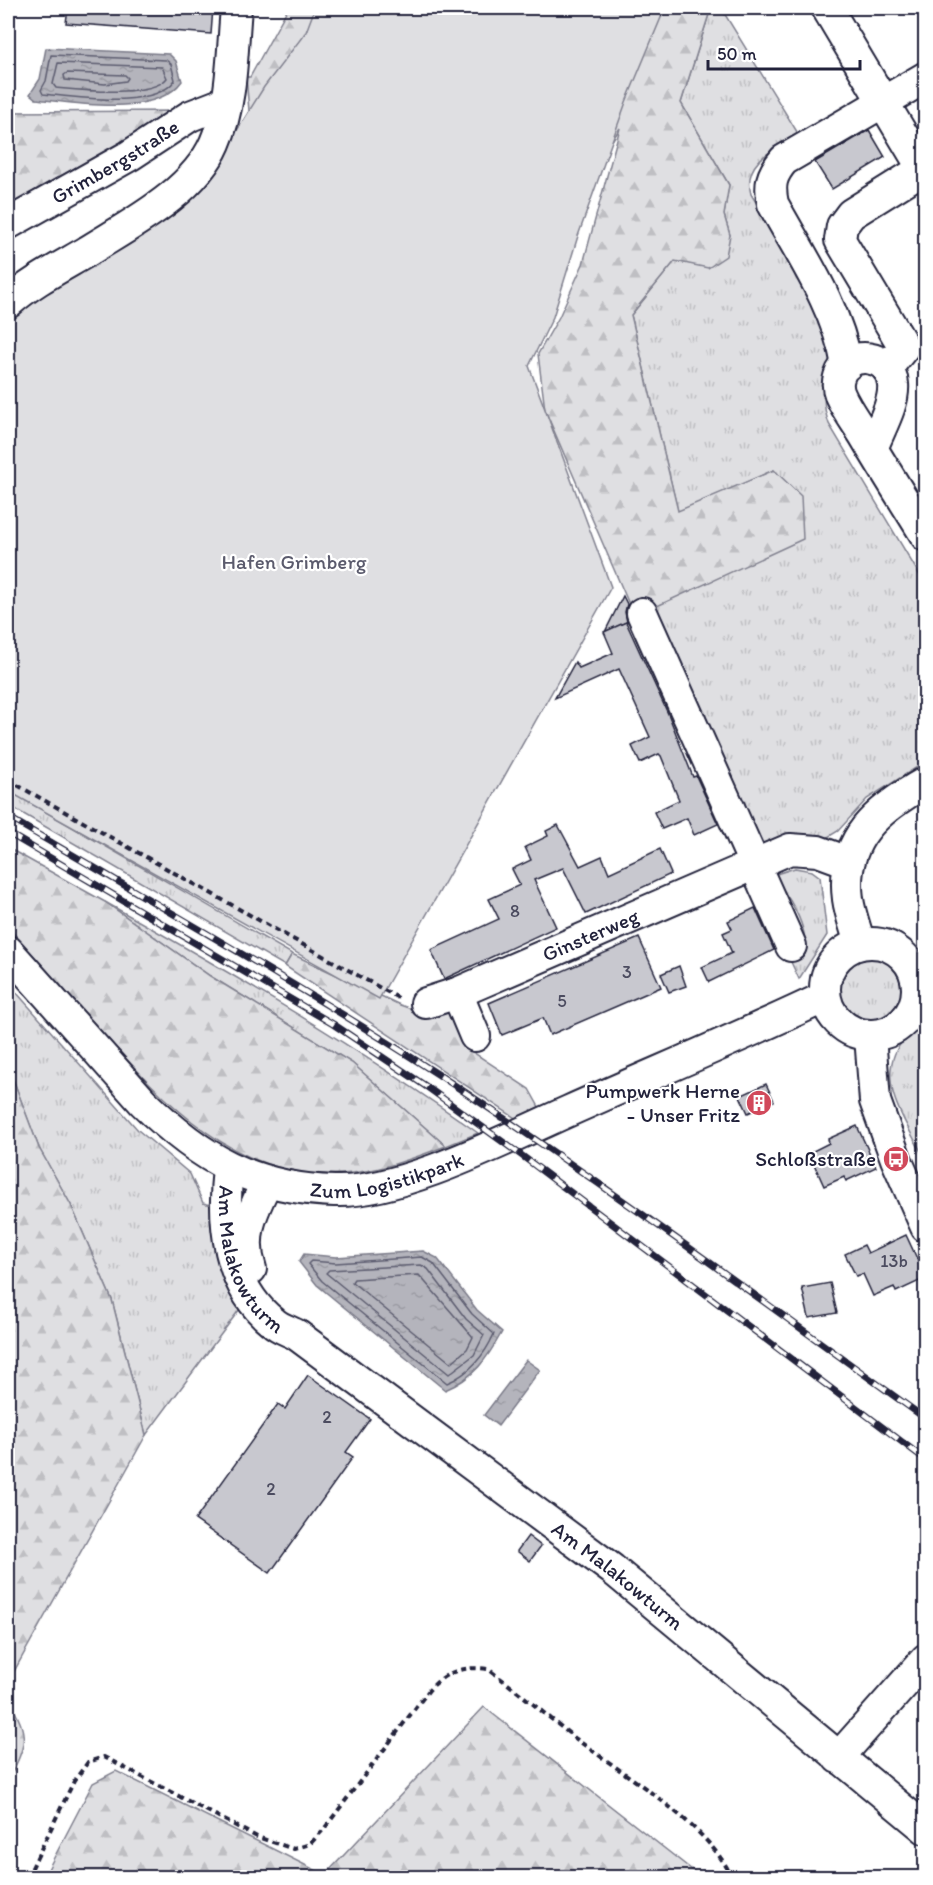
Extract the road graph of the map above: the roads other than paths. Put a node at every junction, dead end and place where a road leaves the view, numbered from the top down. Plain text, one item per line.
1 (236, 8) edge
2 (827, 8) edge
3 (926, 77) edge
4 (883, 101) junction
5 (226, 102) junction
6 (924, 171) edge
7 (8, 224) edge
8 (8, 303) edge
9 (847, 365) junction
10 (887, 368) junction
11 (872, 449) junction
12 (926, 536) edge
13 (642, 613) dead end
14 (926, 782) edge
15 (848, 862) junction
16 (754, 864) junction
17 (860, 944) junction
18 (791, 946) dead end
19 (8, 951) edge
20 (457, 993) junction
21 (825, 997) junction
22 (426, 1003) dead end
23 (918, 1016) edge
24 (476, 1036) dead end
25 (870, 1036) junction
26 (228, 1168) junction
27 (267, 1182) junction
28 (926, 1227) edge
29 (297, 1335) junction
30 (926, 1659) edge
31 (838, 1758) junction
32 (926, 1829) edge

1 - 5 street
2 - 4 street
3 - 4 street
4 - 6 street
4 - 9 street
5 - 7 street, Grimbergstraße
5 - 8 street
6 - 10 street
9 - 10 street
9 - 11 street
10 - 11 street
11 - 12 street
13 - 16 street
14 - 15 street
15 - 16 street, Ginsterweg
15 - 17 street
16 - 18 street
16 - 20 street, Ginsterweg
17 - 21 street
17 - 23 street
19 - 26 street, Zum Logistikpark
20 - 22 street, Ginsterweg
20 - 24 street
21 - 25 street
21 - 27 street, Zum Logistikpark
23 - 25 street
25 - 28 street
26 - 27 street, Zum Logistikpark
26 - 29 street, Am Malakowturm
27 - 29 street, Am Malakowturm
29 - 31 street, Am Malakowturm
30 - 31 street
31 - 32 street, Am Malakowturm

